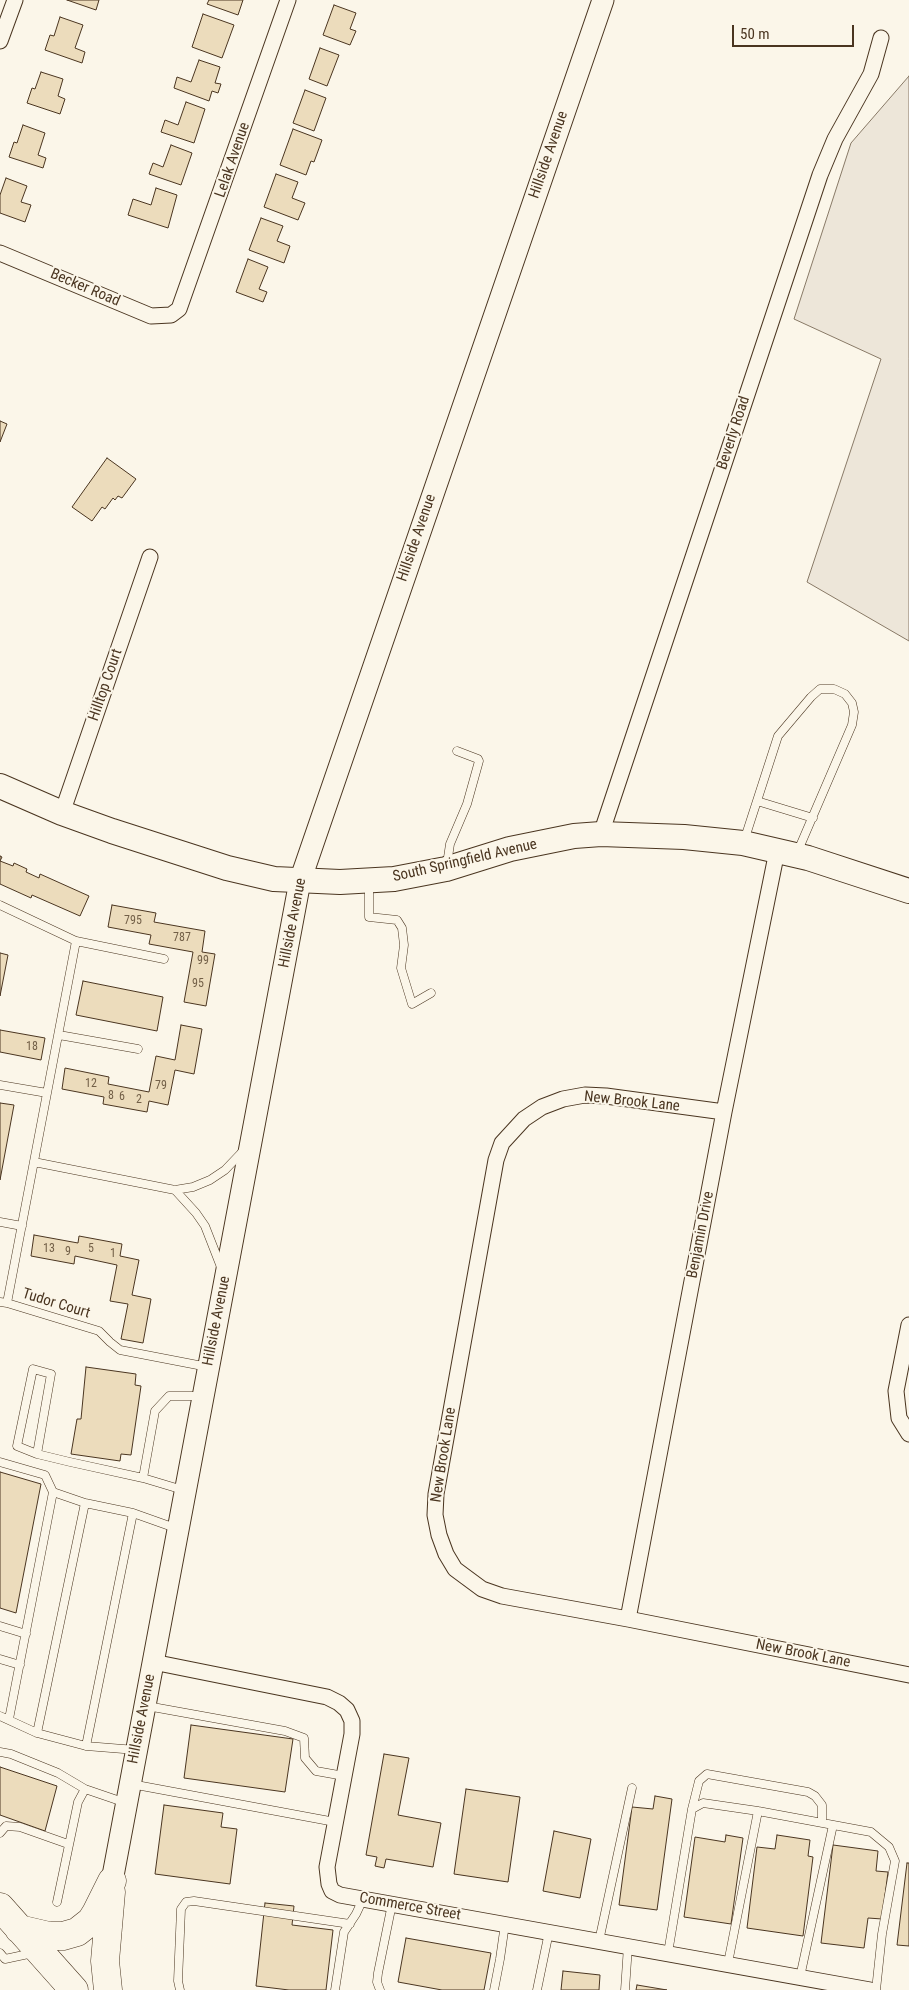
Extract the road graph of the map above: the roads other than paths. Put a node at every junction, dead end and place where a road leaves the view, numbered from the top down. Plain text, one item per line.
1 (15, 0) edge
2 (288, 0) edge
3 (602, 0) edge
4 (881, 38) dead end
5 (0, 41) edge
6 (0, 253) edge
7 (171, 315) joint
8 (150, 557) dead end
9 (457, 751) dead end
10 (0, 786) edge
11 (757, 802) junction
12 (62, 813) junction
13 (814, 818) junction
14 (601, 834) junction
15 (743, 843) junction
16 (786, 853) junction
17 (446, 869) junction
18 (300, 881) junction
19 (368, 881) junction
20 (909, 891) edge
21 (0, 905) edge
22 (76, 941) junction
23 (164, 959) dead end
24 (431, 993) dead end
25 (59, 1035) junction
26 (138, 1048) dead end
27 (0, 1084) edge
28 (47, 1093) junction
29 (724, 1112) junction
30 (251, 1141) junction
31 (34, 1162) junction
32 (175, 1190) junction
33 (0, 1222) edge
34 (22, 1226) junction
35 (225, 1279) junction
36 (4, 1303) edge
37 (909, 1325) edge
38 (208, 1367) junction
39 (202, 1396) junction
40 (909, 1434) edge
41 (38, 1454) junction
42 (0, 1462) edge
43 (143, 1478) junction
44 (184, 1490) junction
45 (53, 1492) junction
46 (85, 1503) junction
47 (133, 1513) junction
48 (178, 1529) junction
49 (628, 1619) junction
50 (0, 1626) edge
51 (26, 1634) junction
52 (0, 1659) edge
53 (153, 1662) junction
54 (20, 1665) junction
55 (909, 1675) edge
56 (144, 1705) junction
57 (0, 1716) edge
58 (9, 1719) junction
59 (37, 1733) junction
60 (86, 1746) junction
61 (136, 1750) junction
62 (0, 1752) edge
63 (344, 1776) junction
64 (632, 1788) dead end
65 (85, 1789) junction
66 (127, 1793) junction
67 (692, 1809) junction
68 (758, 1812) junction
69 (335, 1822) junction
70 (822, 1823) junction
71 (3, 1824) edge
72 (833, 1825) junction
73 (0, 1833) edge
74 (68, 1844) junction
75 (112, 1881) junction
76 (363, 1899) junction
77 (57, 1902) dead end
78 (392, 1904) junction
79 (0, 1907) edge
80 (350, 1924) junction
81 (505, 1924) junction
82 (20, 1929) junction
83 (550, 1932) junction
84 (599, 1941) junction
85 (628, 1946) junction
86 (40, 1952) junction
87 (0, 1953) edge
88 (668, 1954) junction
89 (728, 1963) junction
90 (800, 1977) junction
91 (822, 1986) edge
92 (67, 1987) edge
93 (378, 1988) edge
94 (848, 1988) edge
95 (108, 1990) edge
96 (180, 1990) edge
97 (334, 1990) edge
98 (494, 1990) edge
99 (537, 1990) edge
100 (625, 1990) edge
101 (870, 1990) edge
102 (876, 1990) edge

1 - 5 street
2 - 7 street, Lelak Avenue
3 - 18 street, Hillside Avenue
4 - 14 street, Beverly Road
6 - 7 street, Becker Road
8 - 12 street, Hilltop Court
9 - 17 lane
10 - 12 main road, South Springfield Avenue
11 - 13 lane
11 - 13 lane
11 - 15 lane
12 - 18 main road, South Springfield Avenue
13 - 16 lane
14 - 15 main road, South Springfield Avenue
14 - 17 main road, South Springfield Avenue
15 - 16 main road, South Springfield Avenue
16 - 20 main road, South Springfield Avenue
16 - 29 street, Benjamin Drive
17 - 19 main road, South Springfield Avenue
18 - 19 main road, South Springfield Avenue
18 - 30 street, Hillside Avenue
19 - 24 lane
21 - 22 lane
22 - 23 lane
22 - 25 lane, Tudor Court
25 - 26 lane
25 - 28 lane, Tudor Court
27 - 28 lane
28 - 31 lane, Tudor Court
29 - 49 street, Benjamin Drive
29 - 49 street, New Brook Lane
30 - 32 lane
30 - 35 street, Hillside Avenue
31 - 32 lane
31 - 34 lane, Tudor Court
32 - 35 lane
33 - 34 lane
34 - 36 lane, Tudor Court
35 - 38 street, Hillside Avenue
36 - 38 lane, Tudor Court
37 - 40 street
38 - 39 street, Hillside Avenue
39 - 43 lane
39 - 44 street, Hillside Avenue
41 - 41 lane
41 - 43 lane
42 - 45 lane
43 - 44 lane
44 - 48 street, Hillside Avenue
45 - 46 lane
45 - 51 lane
46 - 47 lane
46 - 59 lane
47 - 48 lane
47 - 60 lane
48 - 53 street, Hillside Avenue
49 - 55 street, New Brook Lane
50 - 51 lane
51 - 54 lane
52 - 54 lane
53 - 56 street, Hillside Avenue
53 - 63 street, Commerce Street
54 - 58 lane
56 - 61 street, Hillside Avenue
56 - 63 lane
57 - 58 lane
58 - 59 lane
59 - 60 lane
60 - 61 lane
61 - 66 street, Hillside Avenue
62 - 65 lane
63 - 69 street, Commerce Street
64 - 84 lane
65 - 66 lane
65 - 74 lane
66 - 69 lane
66 - 75 street, Hillside Avenue
67 - 68 lane
67 - 70 lane
67 - 88 lane
68 - 70 lane
68 - 89 lane
69 - 76 street, Commerce Street
70 - 72 lane
71 - 73 lane
71 - 74 lane
72 - 90 lane
72 - 102 lane
74 - 77 lane
75 - 82 highway
75 - 95 highway
76 - 78 street, Commerce Street
76 - 80 lane
78 - 81 street, Commerce Street
78 - 93 lane
79 - 82 highway
80 - 96 lane
80 - 97 lane
81 - 83 street, Commerce Street
81 - 98 lane
82 - 86 highway
83 - 84 street, Commerce Street
83 - 99 lane
84 - 85 street, Commerce Street
85 - 88 street, Commerce Street
85 - 100 lane
86 - 87 lane
86 - 92 highway
88 - 89 street, Commerce Street
89 - 90 street, Commerce Street
90 - 91 street, Commerce Street
91 - 94 street, Commerce Street
94 - 101 street, Commerce Street

